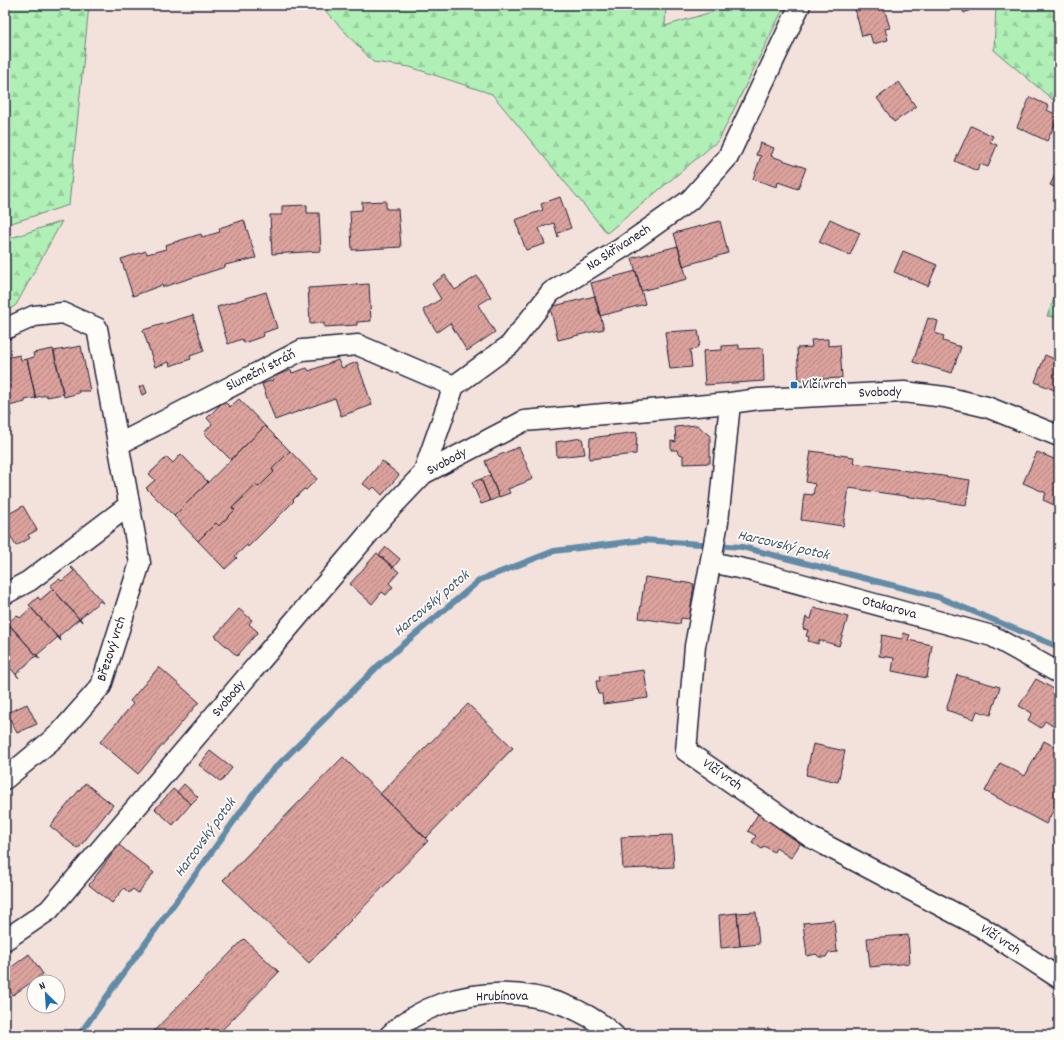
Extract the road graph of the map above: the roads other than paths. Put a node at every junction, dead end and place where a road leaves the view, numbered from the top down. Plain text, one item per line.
1 (800, 5) edge
2 (5, 329) edge
3 (454, 386) junction
4 (730, 403) junction
5 (1059, 436) edge
6 (119, 444) junction
7 (423, 474) junction
8 (128, 506) junction
9 (711, 558) junction
10 (5, 594) edge
11 (1059, 673) edge
12 (5, 779) edge
13 (5, 940) edge
14 (1059, 978) edge
15 (390, 1035) edge
16 (614, 1035) edge

1 - 3 street, Na Skřivanech
2 - 6 street, Březový vrch
3 - 6 street, Sluneční stráň
3 - 7 street
4 - 5 street, Svobody
4 - 7 street, Svobody
4 - 9 street, Vlčí vrch
6 - 8 street, Březový vrch
7 - 13 street, Svobody
8 - 10 street
8 - 12 street, Březový vrch
9 - 11 street, Otakarova
9 - 14 street, Vlčí vrch
15 - 16 street, Hrubínova

